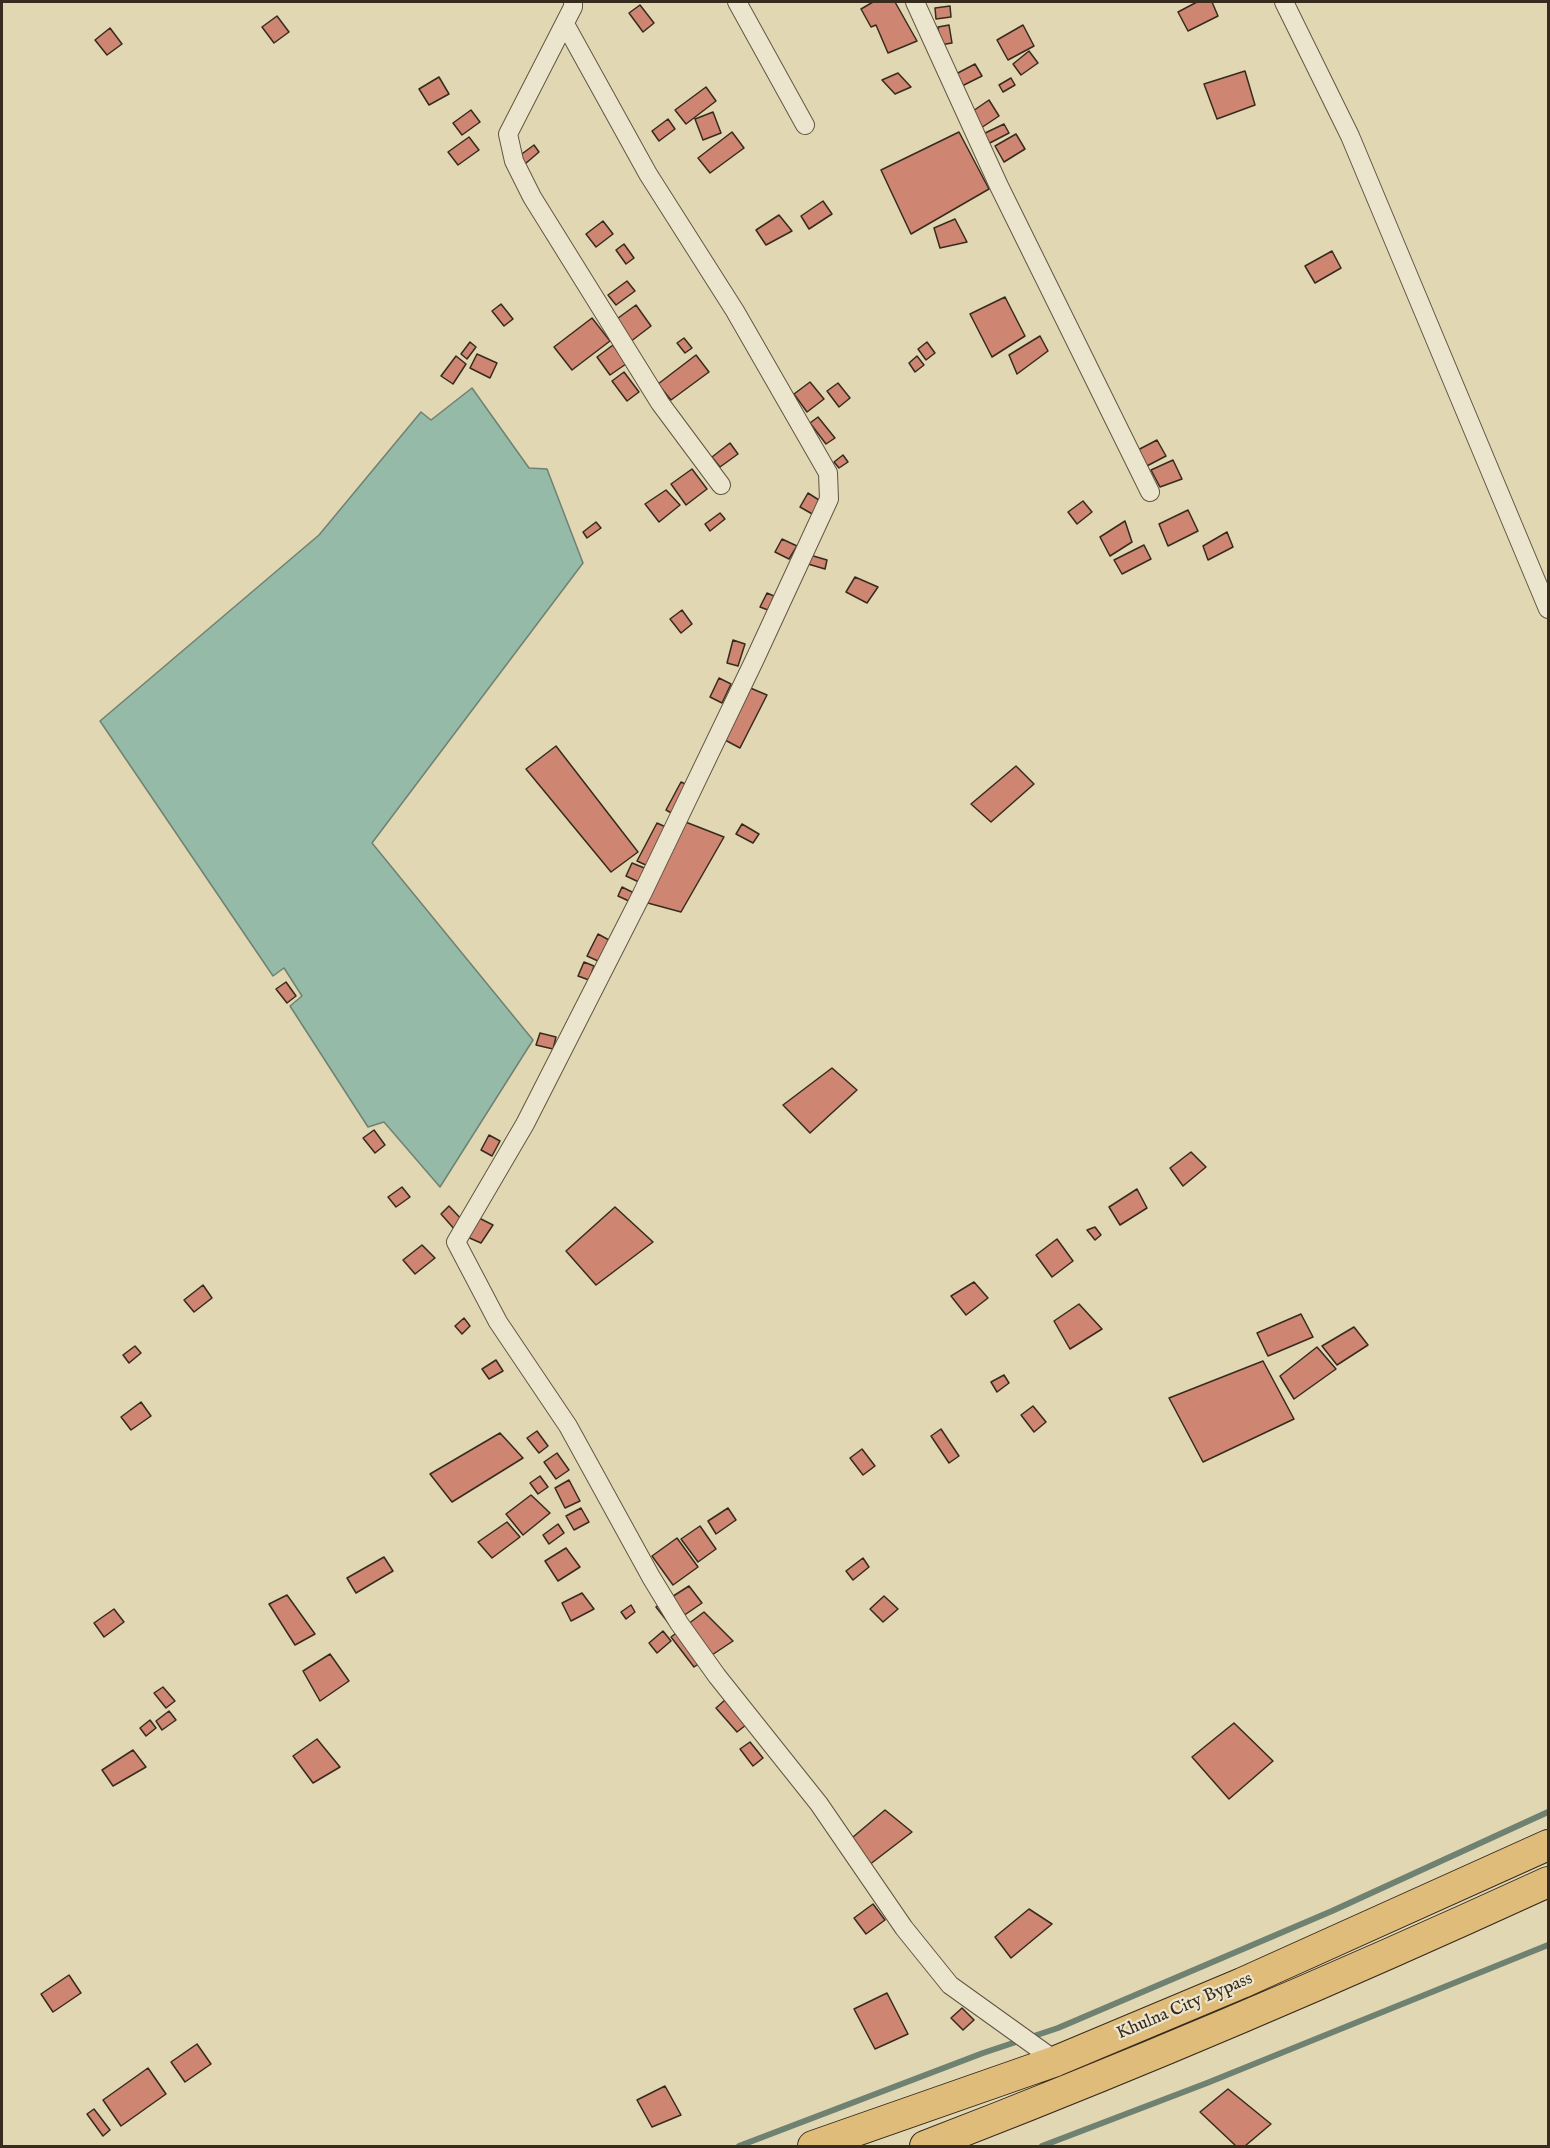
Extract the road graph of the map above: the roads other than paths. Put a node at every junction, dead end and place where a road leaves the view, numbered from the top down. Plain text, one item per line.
1 (573, 2) edge
2 (737, 2) edge
3 (915, 2) edge
4 (1284, 2) edge
5 (565, 24) junction
6 (805, 125) dead end
7 (721, 485) dead end
8 (1150, 492) dead end
9 (1548, 609) edge
10 (1548, 1845) edge
11 (1548, 1882) edge
12 (1056, 2061) junction
13 (813, 2146) edge
14 (925, 2146) edge

1 - 5 street
2 - 6 street
3 - 8 street
4 - 9 street
5 - 7 street
5 - 12 street
10 - 12 highway, Khulna City Bypass
11 - 14 highway, Khulna City Bypass
12 - 13 highway, Khulna City Bypass

